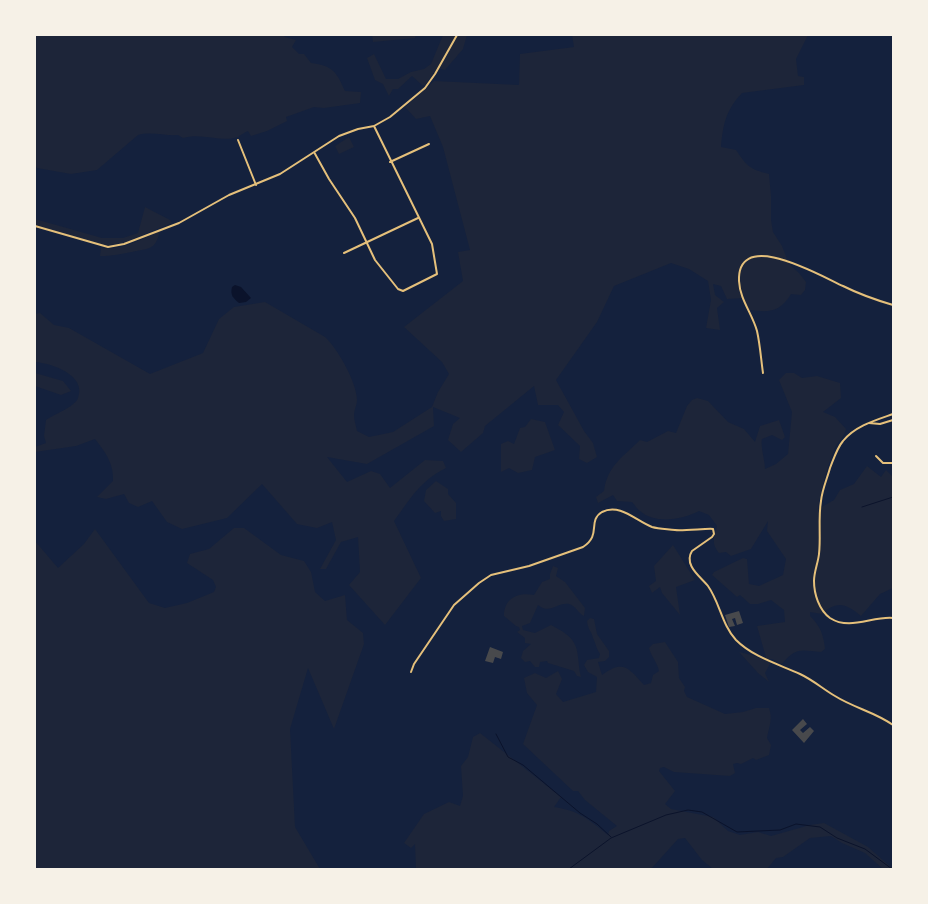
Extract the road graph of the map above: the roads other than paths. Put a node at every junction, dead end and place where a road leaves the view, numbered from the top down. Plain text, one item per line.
1 (457, 35) edge
2 (374, 126) junction
3 (238, 140) dead end
4 (429, 144) dead end
5 (314, 152) junction
6 (390, 162) junction
7 (256, 185) junction
8 (418, 218) junction
9 (35, 226) edge
10 (366, 243) junction
11 (344, 253) dead end
12 (893, 305) edge
13 (763, 373) dead end
14 (893, 414) edge
15 (893, 420) edge
16 (868, 423) junction
17 (876, 456) dead end
18 (893, 463) edge
19 (893, 618) edge
20 (411, 672) dead end
21 (893, 725) edge

1 - 2 street
2 - 5 street
2 - 6 street
3 - 7 street
4 - 6 street
5 - 7 street
5 - 10 street
6 - 8 street
7 - 9 street
8 - 10 street
8 - 10 street
10 - 11 street
12 - 13 street
14 - 16 street
15 - 16 street
16 - 19 street
17 - 18 street
20 - 21 street

